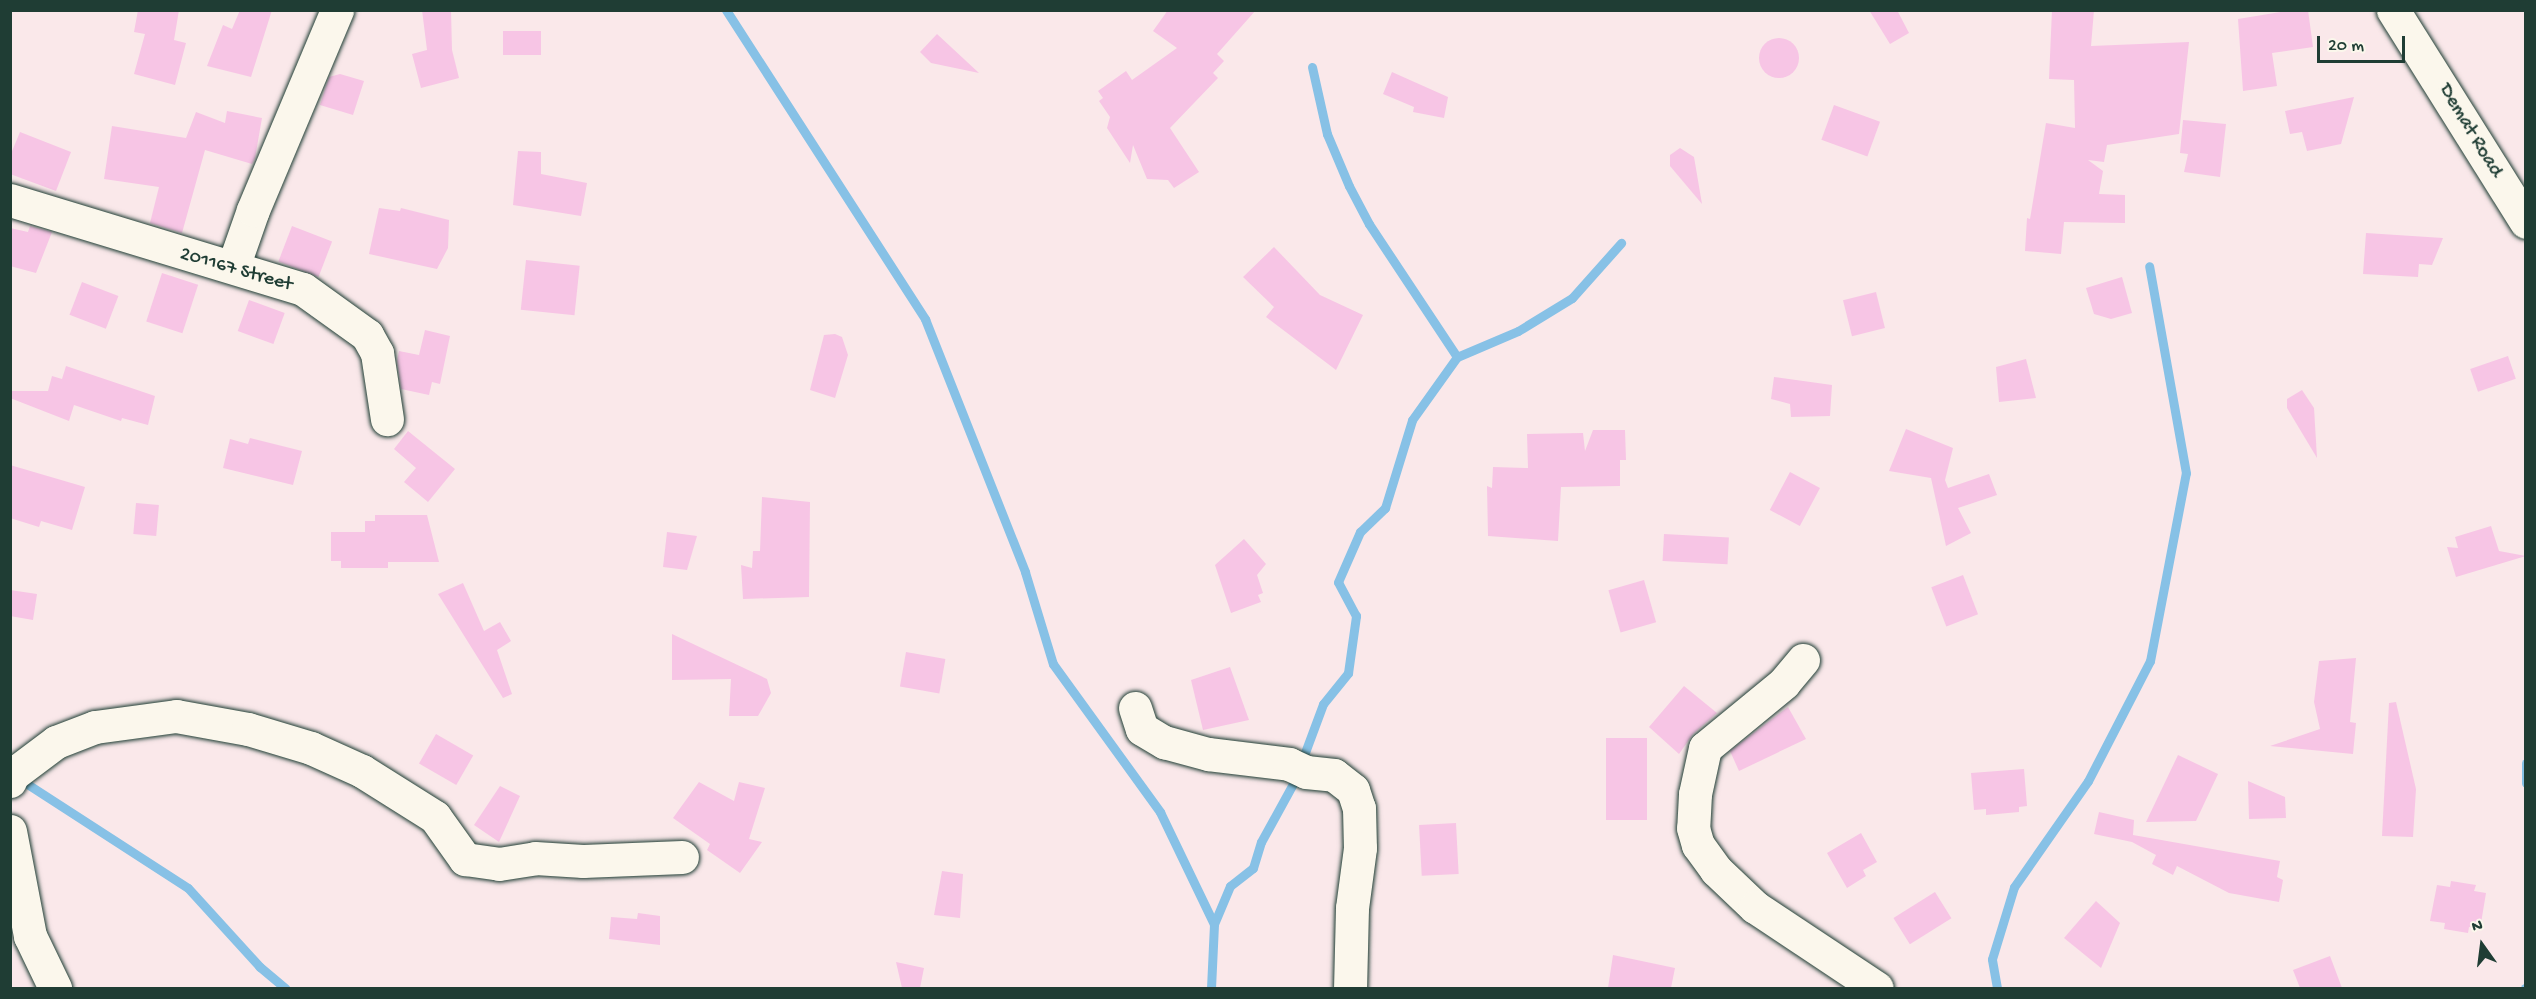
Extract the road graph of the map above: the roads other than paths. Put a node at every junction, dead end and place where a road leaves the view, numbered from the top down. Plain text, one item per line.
1 (337, 10) edge
2 (2392, 10) edge
3 (10, 200) edge
4 (2526, 222) edge
5 (233, 267) junction
6 (387, 419) dead end
7 (1803, 660) dead end
8 (1135, 708) dead end
9 (10, 781) edge
10 (10, 831) edge
11 (682, 857) dead end
12 (55, 988) edge
13 (1350, 988) edge
14 (1877, 988) edge

1 - 5 street
2 - 4 street, Demat Road
3 - 5 street, 201167 Street
5 - 6 street, 201167 Street
7 - 14 street
8 - 13 street
9 - 11 street
10 - 12 street

